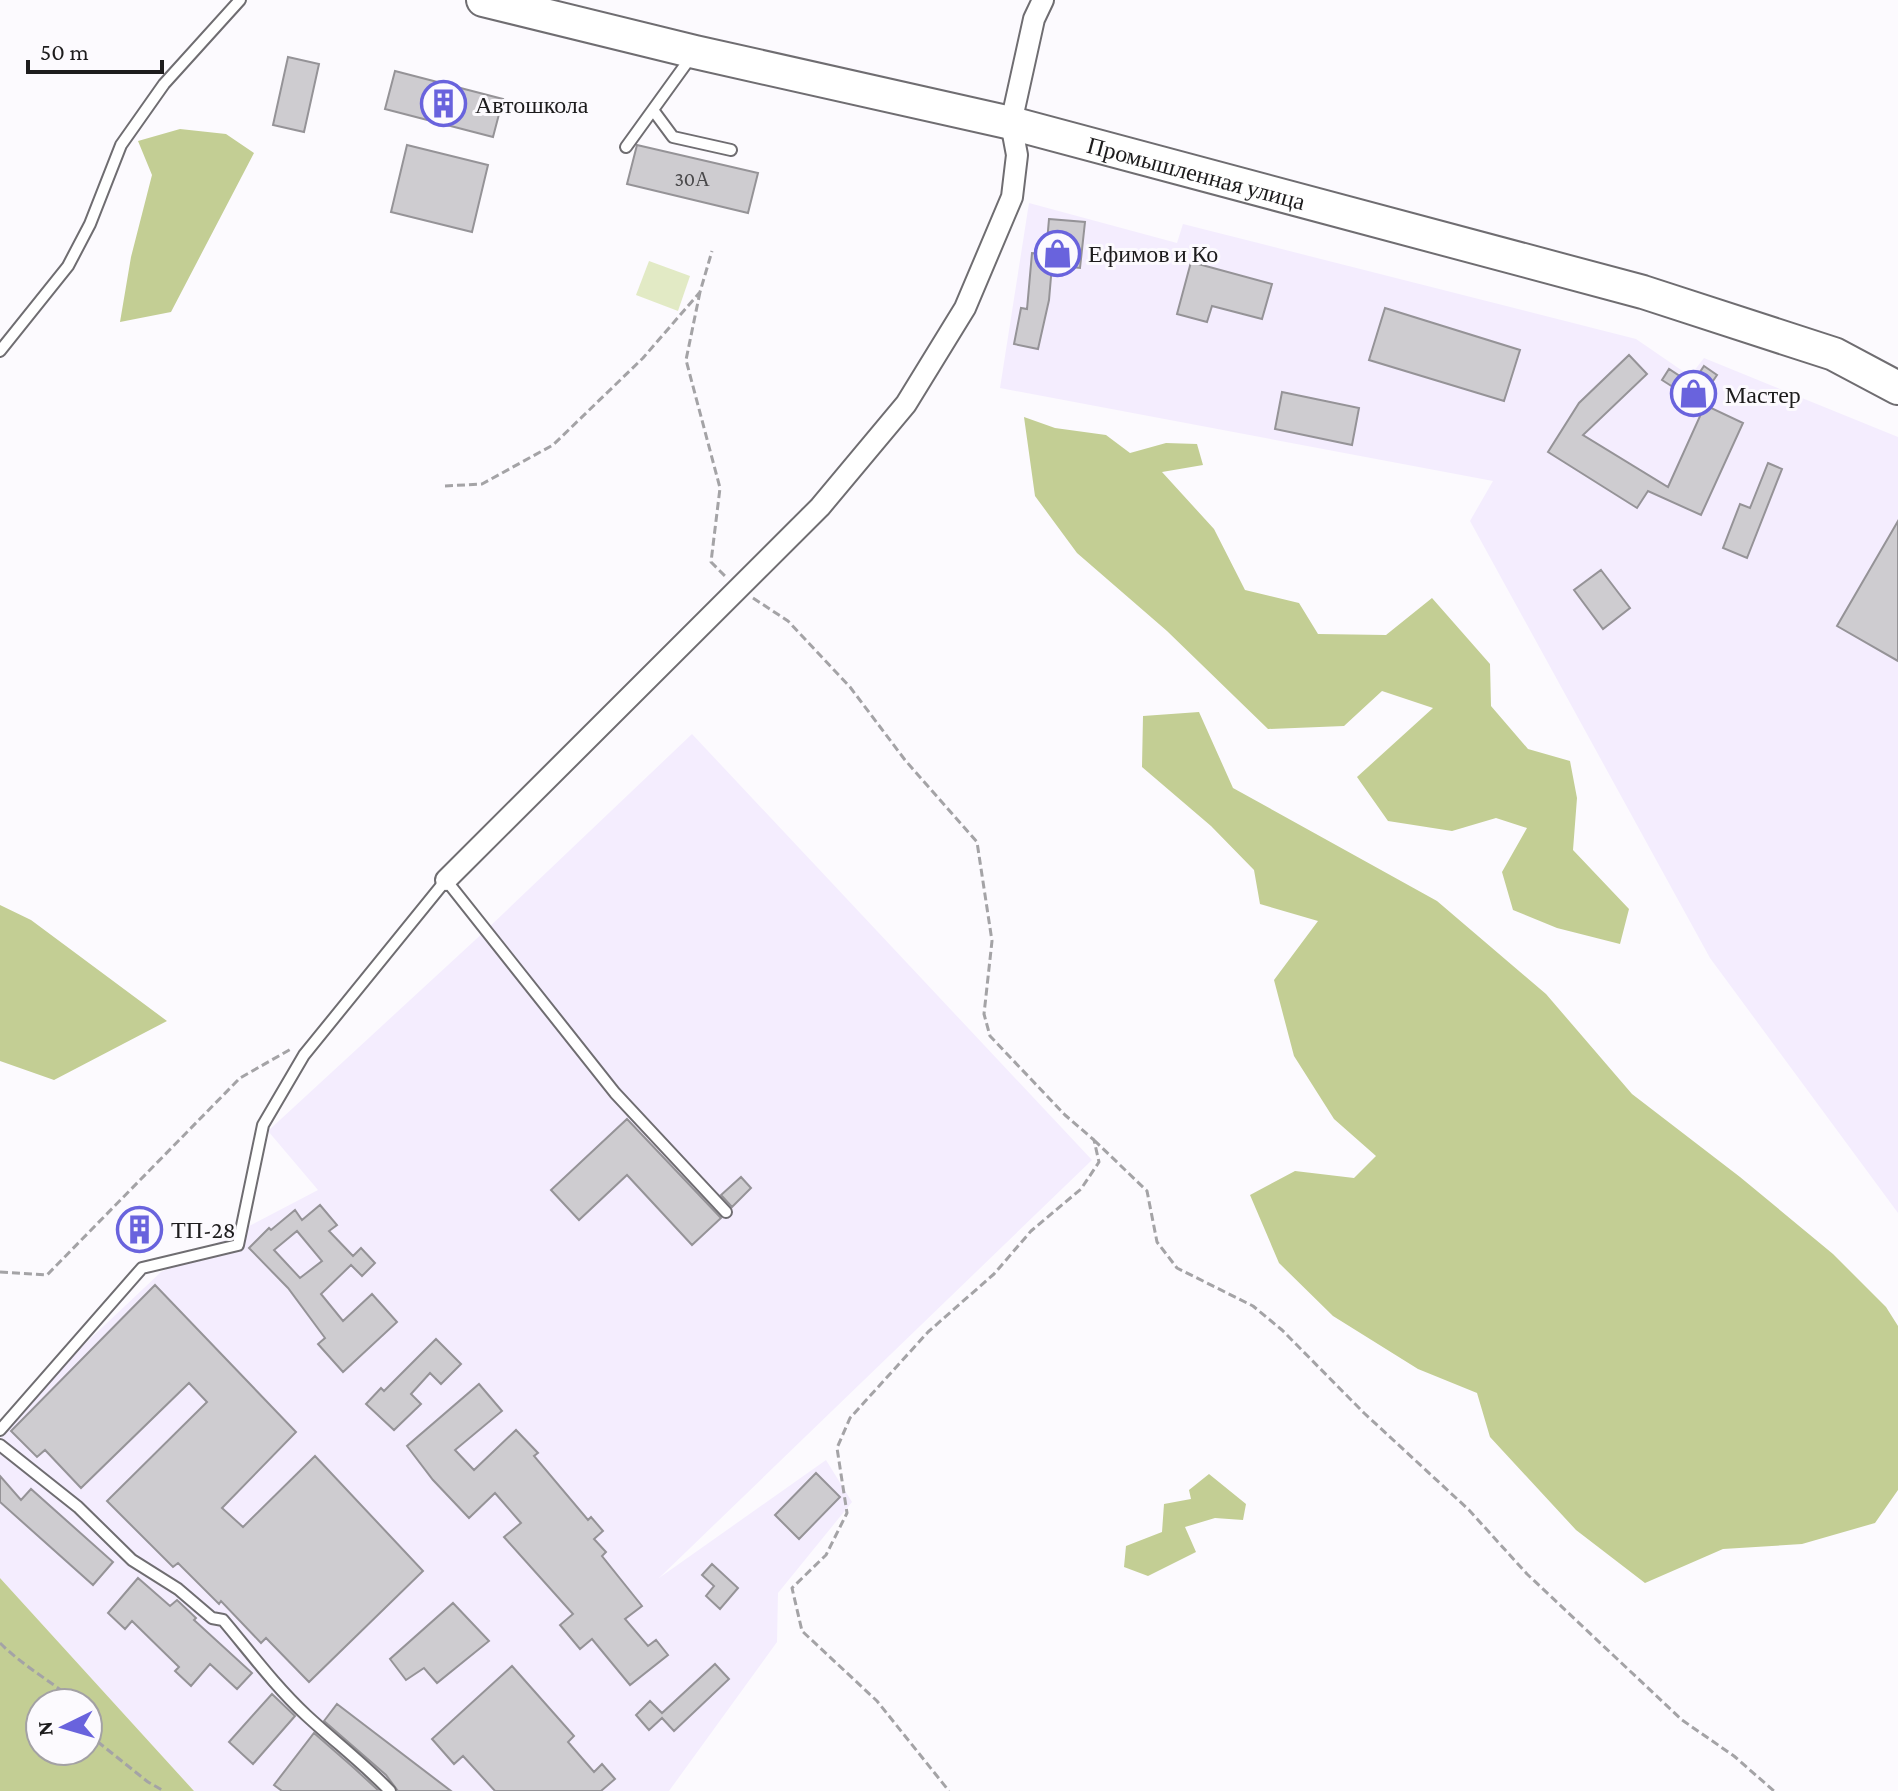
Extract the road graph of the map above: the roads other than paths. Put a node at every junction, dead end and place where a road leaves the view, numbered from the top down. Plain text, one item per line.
1 (240, 0) edge
2 (483, 0) edge
3 (1043, 0) edge
4 (695, 52) junction
5 (653, 110) junction
6 (1011, 123) junction
7 (626, 147) dead end
8 (731, 150) dead end
9 (0, 351) edge
10 (1898, 388) edge
11 (446, 880) junction
12 (726, 1212) dead end
13 (0, 1430) edge
14 (0, 1445) edge
15 (390, 1791) edge

1 - 9 lane
2 - 4 main road, Промышленная улица
3 - 6 street
4 - 5 lane
4 - 6 main road, Промышленная улица
5 - 7 lane
5 - 8 lane
6 - 10 main road, Промышленная улица
6 - 11 street
11 - 12 lane
11 - 13 lane
14 - 15 lane

